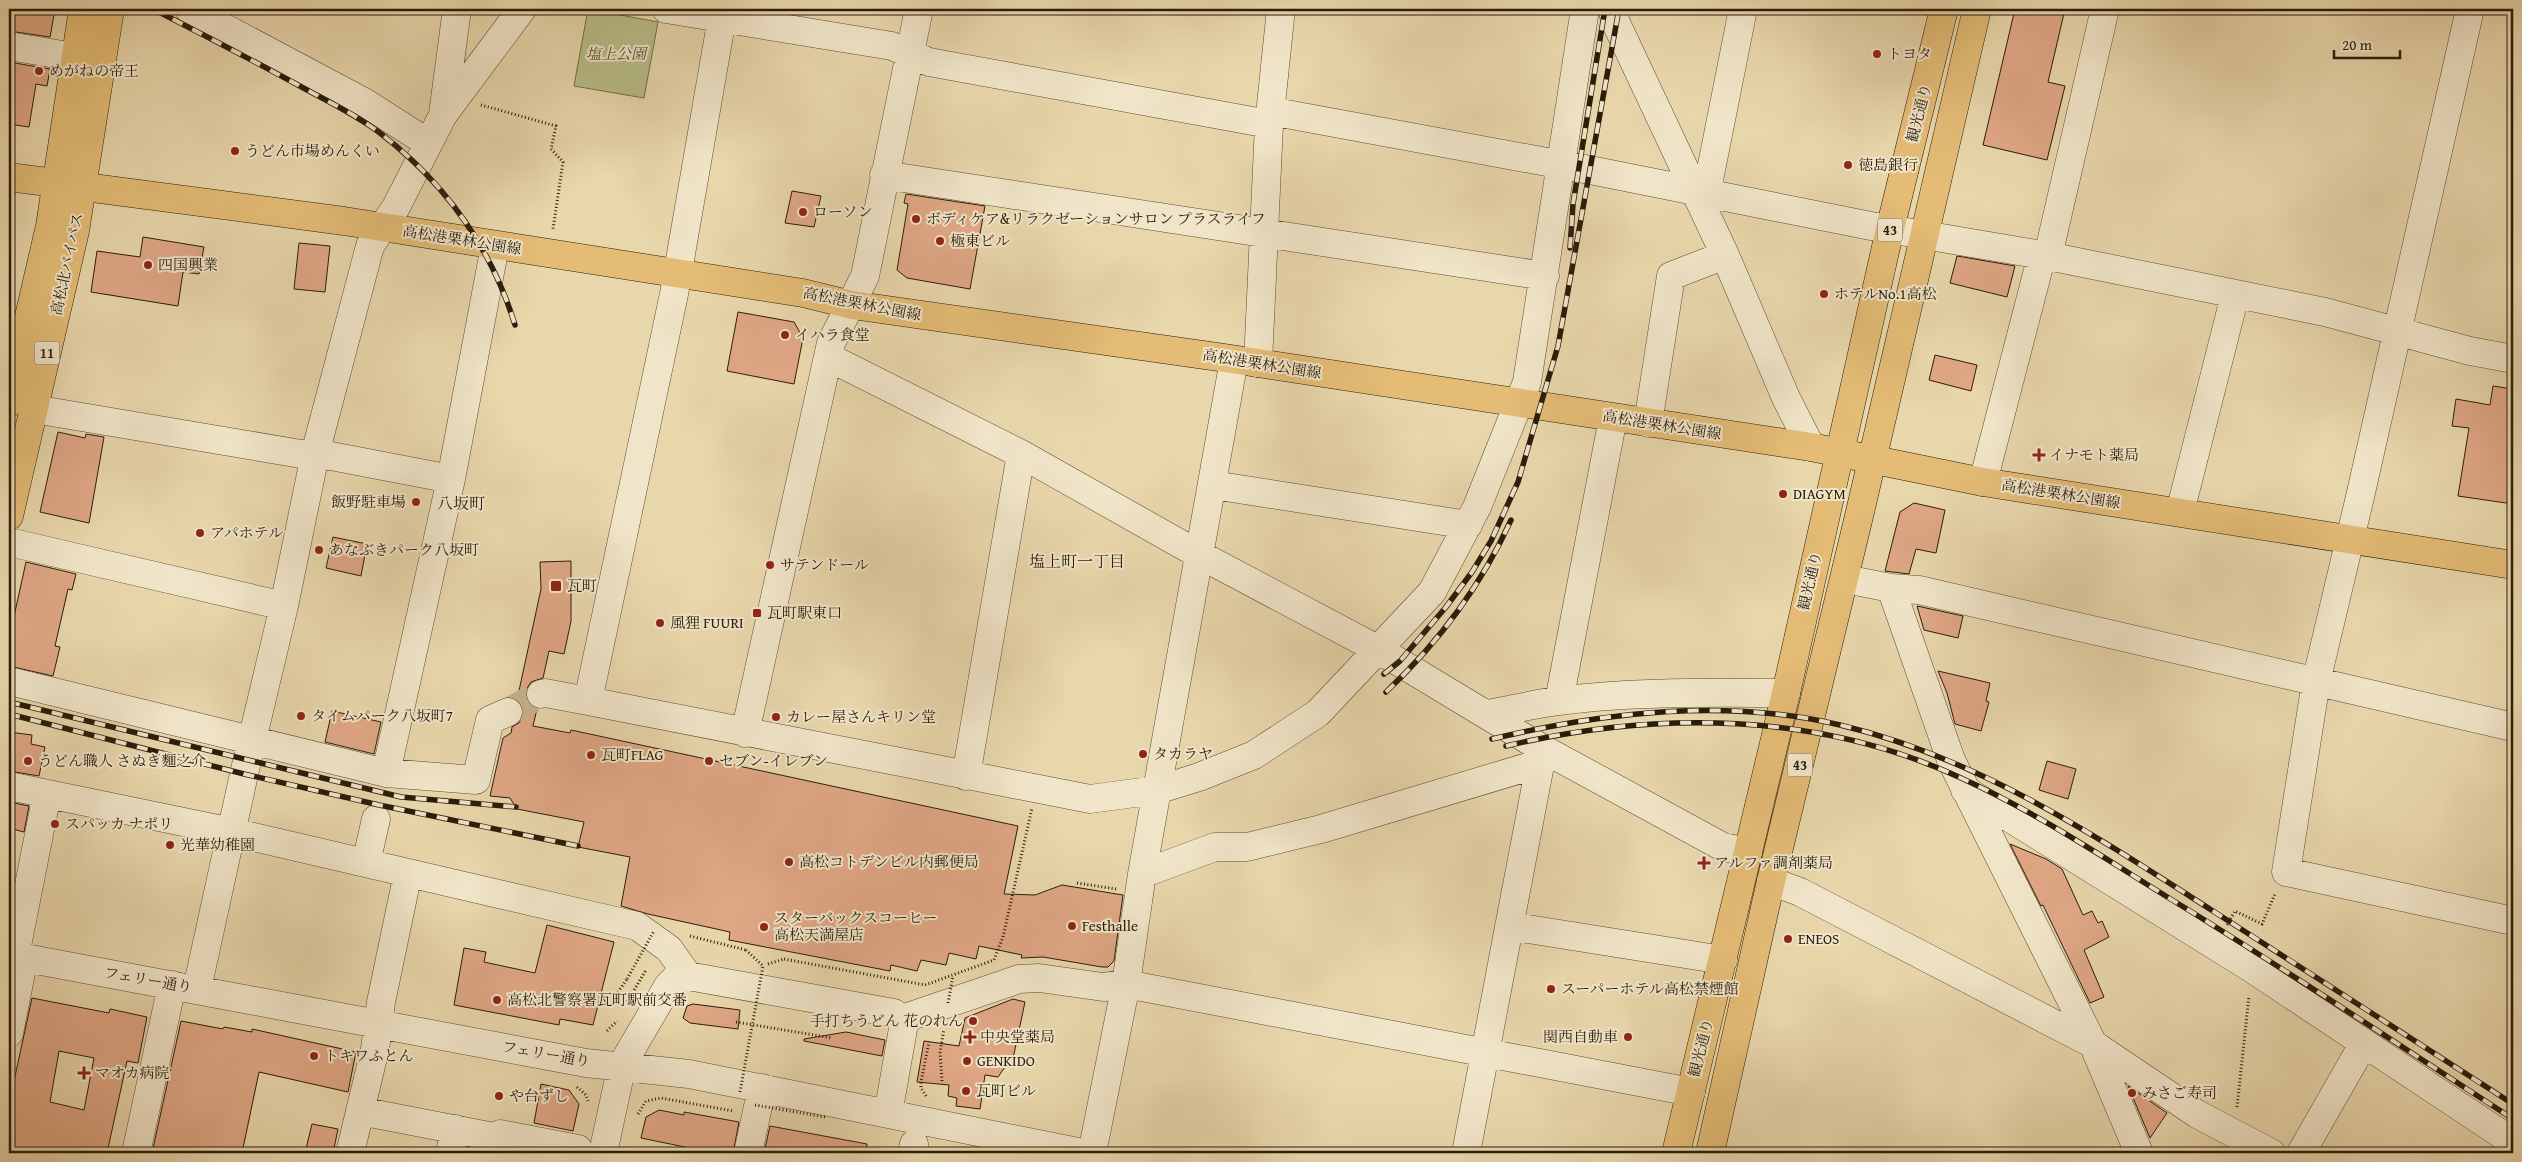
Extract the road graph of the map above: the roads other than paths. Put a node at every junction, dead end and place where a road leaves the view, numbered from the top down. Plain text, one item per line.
1 (82, 9) edge
2 (110, 9) edge
3 (189, 9) edge
4 (457, 9) edge
5 (522, 9) edge
6 (919, 9) edge
7 (1281, 9) edge
8 (1585, 9) edge
9 (1612, 9) edge
10 (1743, 9) edge
11 (1944, 9) edge
12 (1977, 9) edge
13 (2105, 9) edge
14 (2470, 9) edge
15 (682, 10) edge
16 (771, 17) edge
17 (722, 18) junction
18 (9, 46) edge
19 (910, 54) junction
20 (74, 57) junction
21 (450, 106) junction
22 (1270, 118) junction
23 (428, 143) junction
24 (1559, 164) junction
25 (884, 176) junction
26 (9, 177) edge
27 (56, 184) junction
28 (83, 188) junction
29 (1696, 192) junction
30 (382, 227) junction
31 (1890, 229) junction
32 (1923, 234) junction
33 (1263, 235) junction
34 (496, 246) junction
35 (1725, 255) junction
36 (2045, 256) junction
37 (677, 273) junction
38 (1545, 276) junction
39 (2235, 295) junction
40 (852, 305) junction
41 (2396, 332) junction
42 (828, 357) junction
43 (2513, 359) edge
44 (1246, 362) junction
45 (1518, 404) junction
46 (22, 406) edge
47 (1613, 418) junction
48 (1648, 423) junction
49 (1811, 447) junction
50 (1840, 453) junction
51 (315, 454) junction
52 (1021, 454) junction
53 (1871, 459) junction
54 (451, 479) junction
55 (1984, 482) junction
56 (1213, 485) junction
57 (2180, 512) junction
58 (9, 516) edge
59 (1468, 525) junction
60 (2349, 539) junction
61 (9, 542) edge
62 (1200, 555) junction
63 (2513, 565) edge
64 (1844, 578) junction
65 (1891, 588) junction
66 (284, 606) junction
67 (1380, 650) junction
68 (9, 681) edge
69 (2316, 682) junction
70 (1786, 693) junction
71 (541, 694) tunnel mouth
72 (588, 701) junction
73 (1559, 701) junction
74 (508, 712) tunnel mouth
75 (1487, 714) junction
76 (2513, 727) edge
77 (745, 733) junction
78 (252, 741) junction
79 (1542, 756) junction
80 (386, 772) junction
81 (966, 776) junction
82 (9, 786) edge
83 (1157, 790) junction
84 (1965, 790) junction
85 (47, 794) junction
86 (376, 820) dead end
87 (232, 832) junction
88 (1748, 852) junction
89 (366, 863) junction
90 (408, 873) junction
91 (1132, 882) junction
92 (1771, 882) junction
93 (2513, 921) edge
94 (1509, 926) junction
95 (16, 956) edge
96 (1723, 960) junction
97 (688, 976) junction
98 (1126, 984) junction
99 (184, 987) junction
100 (902, 1019) junction
101 (379, 1025) junction
102 (9, 1033) edge
103 (2364, 1043) junction
104 (2093, 1044) junction
105 (1484, 1052) junction
106 (622, 1065) junction
107 (1691, 1092) junction
108 (752, 1095) junction
109 (360, 1111) junction
110 (888, 1114) junction
111 (452, 1141) edge
112 (2513, 1142) edge
113 (493, 1145) edge
114 (591, 1151) edge
115 (136, 1153) edge
116 (350, 1153) edge
117 (748, 1153) edge
118 (1083, 1153) edge
119 (1092, 1153) edge
120 (1466, 1153) edge
121 (1676, 1153) edge
122 (1710, 1153) edge
123 (2140, 1153) edge
124 (2271, 1153) edge
125 (2301, 1153) edge

1 - 20 main road, 高松北バイパス / 11
2 - 28 main road, 高松北バイパス / 11
3 - 23 street
4 - 21 street
5 - 21 street
6 - 19 street
7 - 22 street
8 - 24 street
9 - 29 street
10 - 29 street
11 - 31 main road, 観光通り / 43
12 - 32 main road, 観光通り / 43
13 - 36 street
14 - 41 street
15 - 17 street
16 - 17 street
16 - 19 street
17 - 37 street
18 - 20 street
19 - 22 street
19 - 25 street
20 - 27 main road, 高松北バイパス / 11
21 - 23 street
22 - 24 street
22 - 33 street
23 - 30 street
24 - 29 street
24 - 38 street
25 - 33 street
25 - 40 street
26 - 27 main road, 高松港栗林公園線
27 - 28 main road, 高松港栗林公園線
27 - 46 main road, 高松北バイパス / 11
28 - 30 main road, 高松港栗林公園線
28 - 46 main road, 高松北バイパス / 11
29 - 31 street
29 - 35 street
30 - 34 main road, 高松港栗林公園線
30 - 51 street
31 - 32 street
31 - 50 main road, 観光通り / 43
32 - 36 street
32 - 53 main road, 観光通り / 43
33 - 38 street
33 - 44 street
34 - 37 main road, 高松港栗林公園線
34 - 54 street
35 - 48 street
35 - 49 street
36 - 39 street
36 - 55 street
37 - 40 main road, 高松港栗林公園線
37 - 72 street
38 - 45 street
39 - 41 street
39 - 57 street
40 - 42 street
40 - 44 main road, 高松港栗林公園線
41 - 43 street
41 - 60 street
42 - 52 street
42 - 77 street
44 - 45 main road, 高松港栗林公園線
44 - 56 street
45 - 47 main road, 高松港栗林公園線
45 - 59 street
46 - 51 street
46 - 58 main road, 高松北バイパス / 11
47 - 48 main road, 高松港栗林公園線
47 - 73 street
48 - 49 main road, 高松港栗林公園線
49 - 50 main road, 高松港栗林公園線
50 - 53 main road, 高松港栗林公園線
50 - 70 main road, 観光通り / 43
51 - 54 street
51 - 66 street
52 - 62 street
52 - 81 street
53 - 55 main road, 高松港栗林公園線
53 - 64 main road, 観光通り / 43
54 - 80 street
55 - 57 main road, 高松港栗林公園線
56 - 59 street
56 - 62 street
57 - 60 main road, 高松港栗林公園線
59 - 67 street
60 - 63 main road, 高松港栗林公園線
60 - 69 street
61 - 66 street
62 - 67 street
62 - 83 street
64 - 65 street
64 - 92 main road, 観光通り / 43
65 - 69 street
65 - 84 street
66 - 78 street
67 - 75 street
67 - 83 street
68 - 78 street
69 - 76 street
69 - 93 street
70 - 73 street
70 - 88 main road, 観光通り / 43
71 - 72 street
72 - 77 street
73 - 75 street
74 - 80 street
75 - 79 street
77 - 81 street
78 - 80 street
78 - 87 street
79 - 88 street
79 - 91 street
79 - 94 street
81 - 83 street
82 - 85 street
83 - 91 street
84 - 103 street
84 - 104 street
85 - 87 street
85 - 95 street
86 - 89 street
87 - 89 street
87 - 99 street
88 - 96 main road, 観光通り / 43
89 - 90 street
90 - 97 street
90 - 101 street
91 - 98 street
92 - 104 street
92 - 122 main road, 観光通り / 43
94 - 96 street
94 - 105 street
95 - 99 street, フェリー通り
95 - 102 street
96 - 107 main road, 観光通り / 43
97 - 100 street
97 - 106 street
98 - 100 street
98 - 105 street
98 - 119 street
99 - 101 street, フェリー通り
99 - 115 street
100 - 110 street
101 - 106 street, フェリー通り
101 - 109 street
103 - 112 street
103 - 125 street
104 - 123 street
104 - 124 street
105 - 107 street
105 - 120 street
106 - 108 street, フェリー通り
106 - 114 street
107 - 121 main road, 観光通り / 43
108 - 110 street, フェリー通り
108 - 117 street
109 - 111 street
109 - 116 street
110 - 118 street, フェリー通り
111 - 113 street
113 - 114 street

